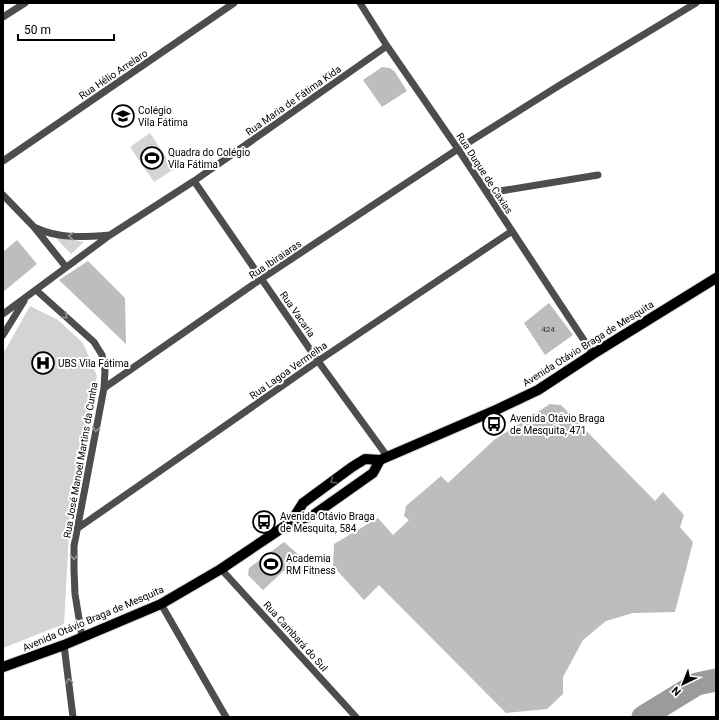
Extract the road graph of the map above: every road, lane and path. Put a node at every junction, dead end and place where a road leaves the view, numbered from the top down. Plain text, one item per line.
1 (25, 3) edge
2 (234, 3) edge
3 (360, 3) edge
4 (696, 3) edge
5 (3, 17) edge
6 (387, 46) junction
7 (458, 149) junction
8 (3, 161) edge
9 (598, 175) dead end
10 (194, 181) junction
11 (488, 193) junction
12 (3, 195) edge
13 (34, 227) junction
14 (512, 231) junction
15 (110, 235) junction
16 (66, 267) junction
17 (262, 279) junction
18 (716, 279) edge
19 (36, 290) junction
20 (26, 297) junction
21 (3, 314) edge
22 (3, 335) edge
23 (593, 354) junction
24 (318, 361) junction
25 (104, 388) junction
26 (384, 458) junction
27 (291, 522) junction
28 (78, 528) junction
29 (221, 569) junction
30 (161, 604) junction
31 (82, 637) junction
32 (64, 645) junction
33 (3, 667) edge
34 (73, 717) edge
35 (226, 717) edge
36 (356, 717) edge

1 - 5 street
2 - 8 street, Rua Hélio Arrelaro
3 - 6 street, Rua Duque de Caxias
4 - 7 street, Rua Ibiraiaras
6 - 7 street, Rua Duque de Caxias
6 - 10 street, Rua Maria de Fátima Kida
7 - 11 street, Rua Duque de Caxias
7 - 17 street, Rua Ibiraiaras
9 - 11 street
10 - 15 street, Rua Maria de Fátima Kida
10 - 17 street, Rua Vacaria
11 - 14 street, Rua Duque de Caxias
12 - 13 street
15 -> 13 street, Rua Maria de Fátima Kida
13 - 16 street
14 - 23 street, Rua Duque de Caxias
14 - 24 street, Rua Lagoa Vermelha
15 - 16 street, Rua Maria de Fátima Kida
16 - 19 street, Rua Maria de Fátima Kida
17 - 24 street, Rua Vacaria
17 - 25 street, Rua Ibiraiaras
18 - 23 main road, Avenida Otávio Braga de Mesquita
19 - 20 street, Rua Maria de Fátima Kida
19 -> 25 street, Rua José Manoel Martins da Cunha
20 - 21 street, Rua Maria de Fátima Kida
20 - 22 street
23 - 26 main road, Avenida Otávio Braga de Mesquita
24 - 26 street, Rua Vacaria
24 - 28 street, Rua Lagoa Vermelha
25 -> 28 street, Rua José Manoel Martins da Cunha
26 - 27 main road, Avenida Otávio Braga de Mesquita
26 -> 27 main road, Avenida Otávio Braga de Mesquita
27 - 29 main road, Avenida Otávio Braga de Mesquita
28 -> 31 street, Rua José Manoel Martins da Cunha
29 - 30 main road, Avenida Otávio Braga de Mesquita
29 - 36 street, Rua Cambará do Sul
30 - 31 main road, Avenida Otávio Braga de Mesquita
30 - 35 street
31 - 32 main road, Avenida Otávio Braga de Mesquita
32 - 33 main road, Avenida Otávio Braga de Mesquita
34 -> 32 street

